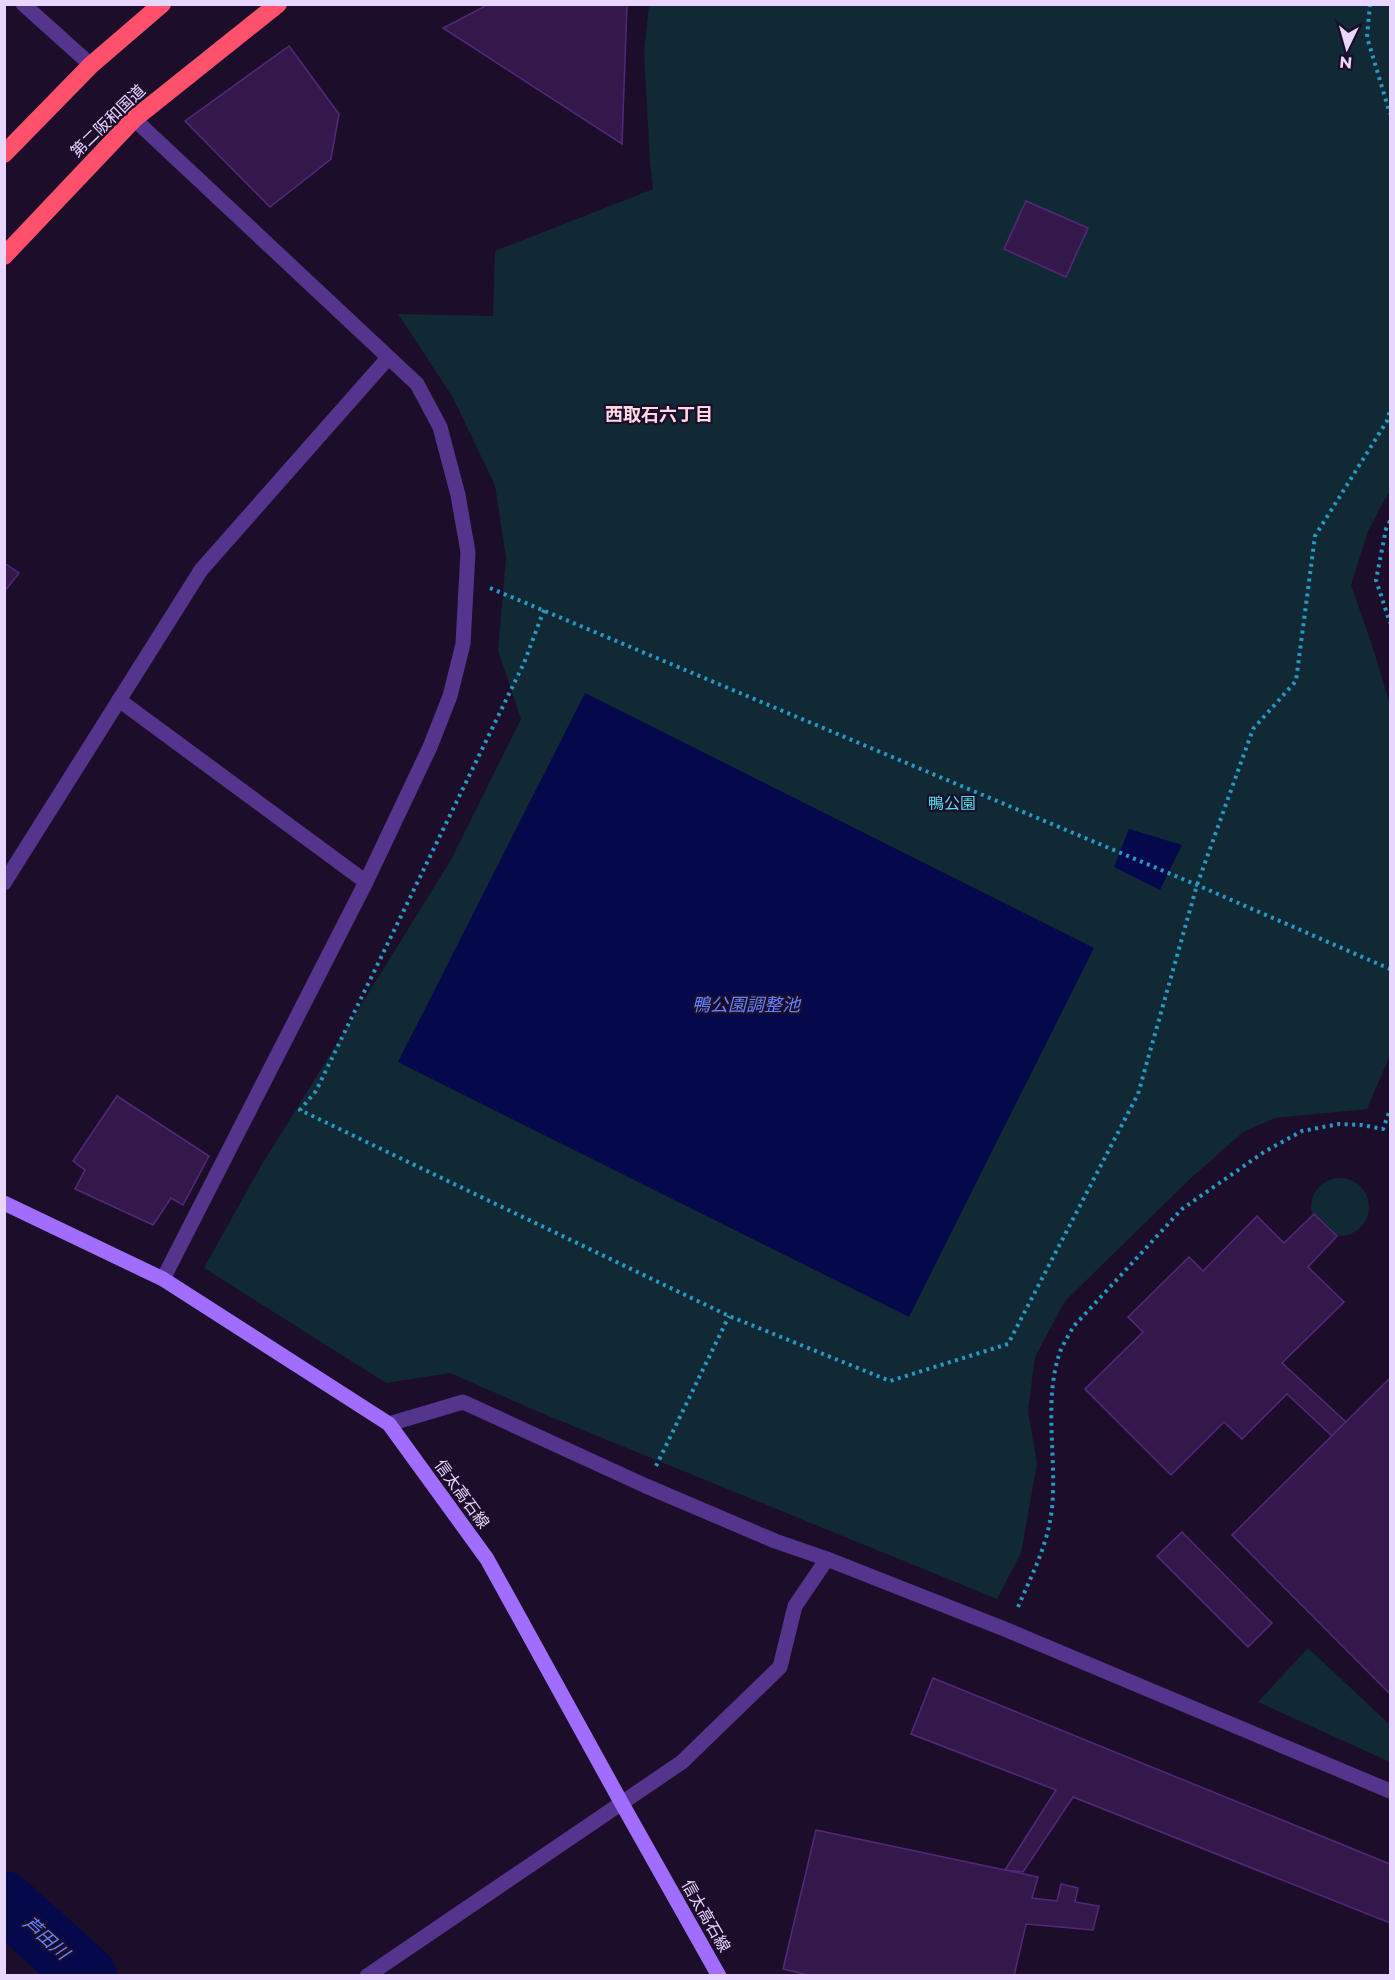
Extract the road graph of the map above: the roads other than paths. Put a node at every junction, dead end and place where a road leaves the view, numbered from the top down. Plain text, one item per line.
1 (23, 4) edge
2 (162, 4) edge
3 (278, 4) edge
4 (91, 65) junction
5 (134, 119) junction
6 (4, 154) edge
7 (4, 256) edge
8 (388, 358) junction
9 (119, 700) junction
10 (366, 882) junction
11 (4, 883) edge
12 (4, 1203) edge
13 (163, 1279) junction
14 (389, 1425) junction
15 (827, 1558) junction
16 (1390, 1791) edge
17 (621, 1802) junction
18 (367, 1976) edge
19 (719, 1976) edge

1 - 4 street
2 - 4 highway
3 - 5 highway, 第二阪和国道
4 - 6 highway
5 - 7 highway, 第二阪和国道
5 - 8 street
8 - 9 street
8 - 10 street
9 - 10 street
9 - 11 street
10 - 13 street
12 - 13 main road, 信太高石線
13 - 14 main road, 信太高石線
14 - 15 street
14 - 17 main road, 信太高石線
15 - 16 street
15 - 17 street
17 - 18 street
17 - 19 main road, 信太高石線

